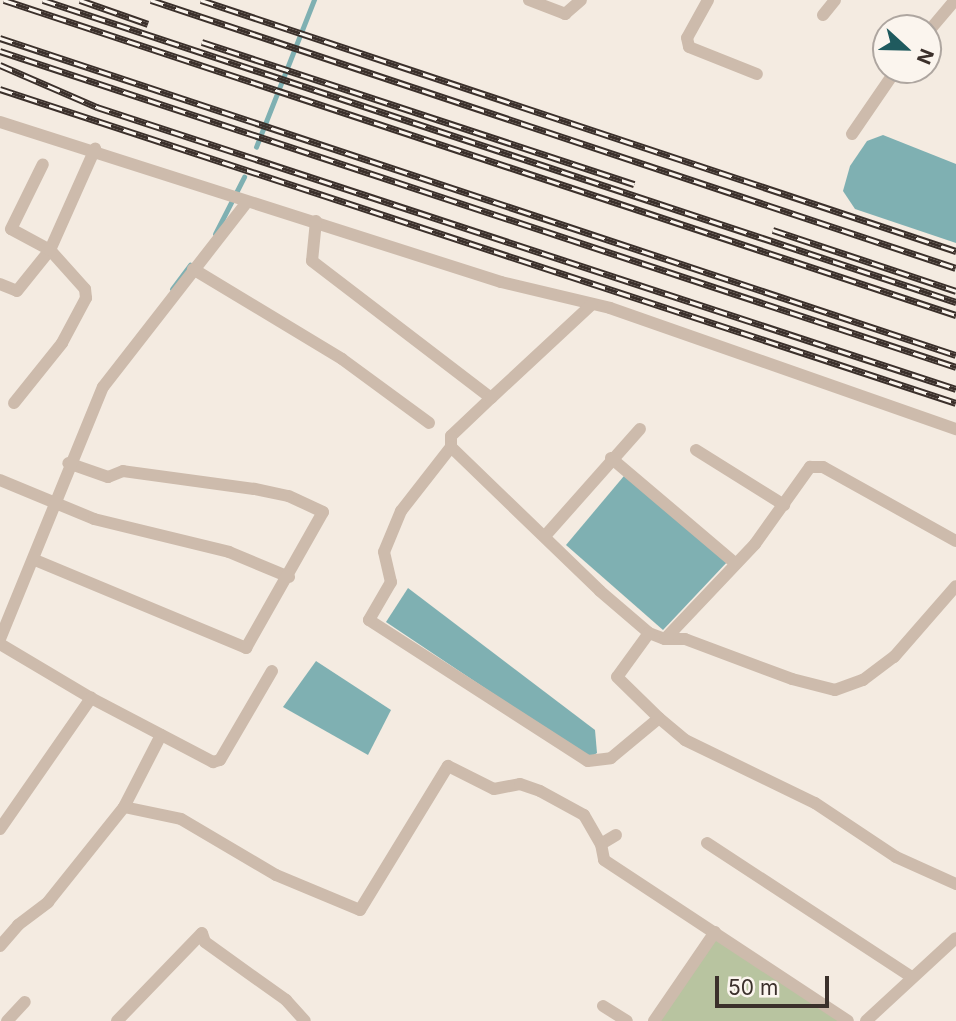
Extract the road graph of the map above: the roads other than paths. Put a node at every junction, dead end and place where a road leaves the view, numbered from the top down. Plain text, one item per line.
1 (581, 0) edge
2 (708, 0) edge
3 (835, 0) edge
4 (955, 0) edge
5 (539, 2) edge
6 (823, 15) dead end
7 (942, 15) edge
8 (757, 74) dead end
9 (886, 84) edge
10 (0, 122) edge
11 (852, 134) dead end
12 (95, 149) junction
13 (43, 164) dead end
14 (247, 202) junction
15 (316, 220) junction
16 (50, 250) junction
17 (193, 269) junction
18 (0, 284) edge
19 (592, 304) junction
20 (491, 398) junction
21 (14, 403) dead end
22 (429, 423) dead end
23 (640, 429) dead end
24 (956, 429) edge
25 (451, 447) junction
26 (696, 450) dead end
27 (611, 458) junction
28 (68, 463) junction
29 (0, 480) edge
30 (784, 505) junction
31 (56, 506) junction
32 (545, 536) junction
33 (956, 541) edge
34 (35, 560) junction
35 (735, 563) junction
36 (289, 577) junction
37 (956, 586) edge
38 (649, 633) junction
39 (664, 639) junction
40 (0, 642) edge
41 (272, 671) dead end
42 (91, 698) junction
43 (659, 718) junction
44 (161, 735) junction
45 (124, 807) junction
46 (0, 829) edge
47 (616, 835) dead end
48 (707, 843) dead end
49 (601, 844) junction
50 (956, 884) edge
51 (715, 932) junction
52 (956, 938) edge
53 (0, 946) edge
54 (912, 977) junction
55 (25, 1002) dead end
56 (603, 1006) dead end
57 (8, 1021) edge
58 (117, 1021) edge
59 (305, 1021) edge
60 (627, 1021) edge
61 (654, 1021) edge
62 (848, 1021) edge
63 (866, 1021) edge

1 - 5 street
2 - 8 street
3 - 6 street
4 - 7 street
9 - 11 street
10 - 12 street
12 - 14 street
12 - 16 street
13 - 16 street
14 - 15 street
14 - 17 street
15 - 19 street
15 - 20 street
16 - 18 street
16 - 21 street
17 - 22 street
17 - 28 street
19 - 20 street
19 - 24 street
20 - 25 street
23 - 27 street
25 - 32 street
25 - 43 street
26 - 30 street
27 - 32 street
27 - 35 street
28 - 31 street
28 - 36 street
29 - 31 street
30 - 33 street
30 - 35 street
31 - 34 street
31 - 36 street
32 - 38 street
34 - 36 street
34 - 40 street
35 - 39 street
37 - 39 street
38 - 39 street
38 - 43 street
40 - 42 street
41 - 44 street
42 - 44 street
42 - 46 street
43 - 50 street
44 - 45 street
45 - 49 street
45 - 53 street
47 - 49 street
48 - 54 street
49 - 51 street
51 - 61 street
51 - 62 street
52 - 54 street
54 - 63 street
55 - 57 street
56 - 60 street
58 - 59 street

